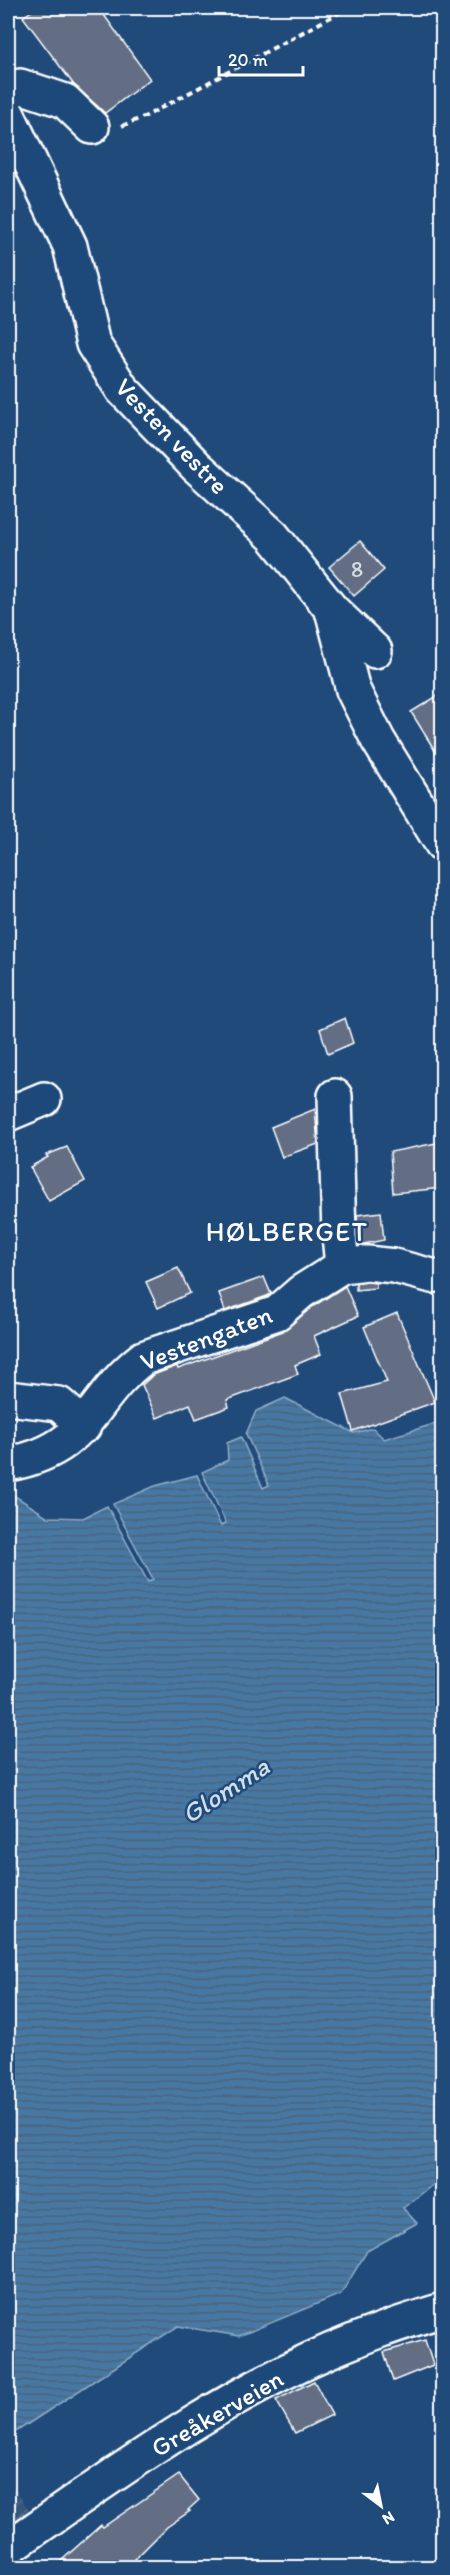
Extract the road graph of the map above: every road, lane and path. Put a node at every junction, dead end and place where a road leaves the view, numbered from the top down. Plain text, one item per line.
1 (348, 8) edge
2 (8, 93) edge
3 (8, 115) edge
4 (92, 127) joint
5 (332, 609) junction
6 (375, 651) dead end
7 (442, 844) edge
8 (335, 1096) dead end
9 (44, 1099) dead end
10 (8, 1114) edge
11 (342, 1266) junction
12 (432, 1276) dead end
13 (8, 1398) edge
14 (84, 1426) junction
15 (8, 1464) edge
16 (442, 2310) edge
17 (8, 2548) edge

1 - 4 path
2 - 4 street
3 - 5 street, Vesten vestre
5 - 6 street, Vesten vestre
5 - 7 street
8 - 11 street
9 - 10 street
11 - 12 street, Vestengaten
11 - 14 street, Vestengaten
13 - 14 street
14 - 15 street, Vestengaten
16 - 17 street, Greåkerveien

